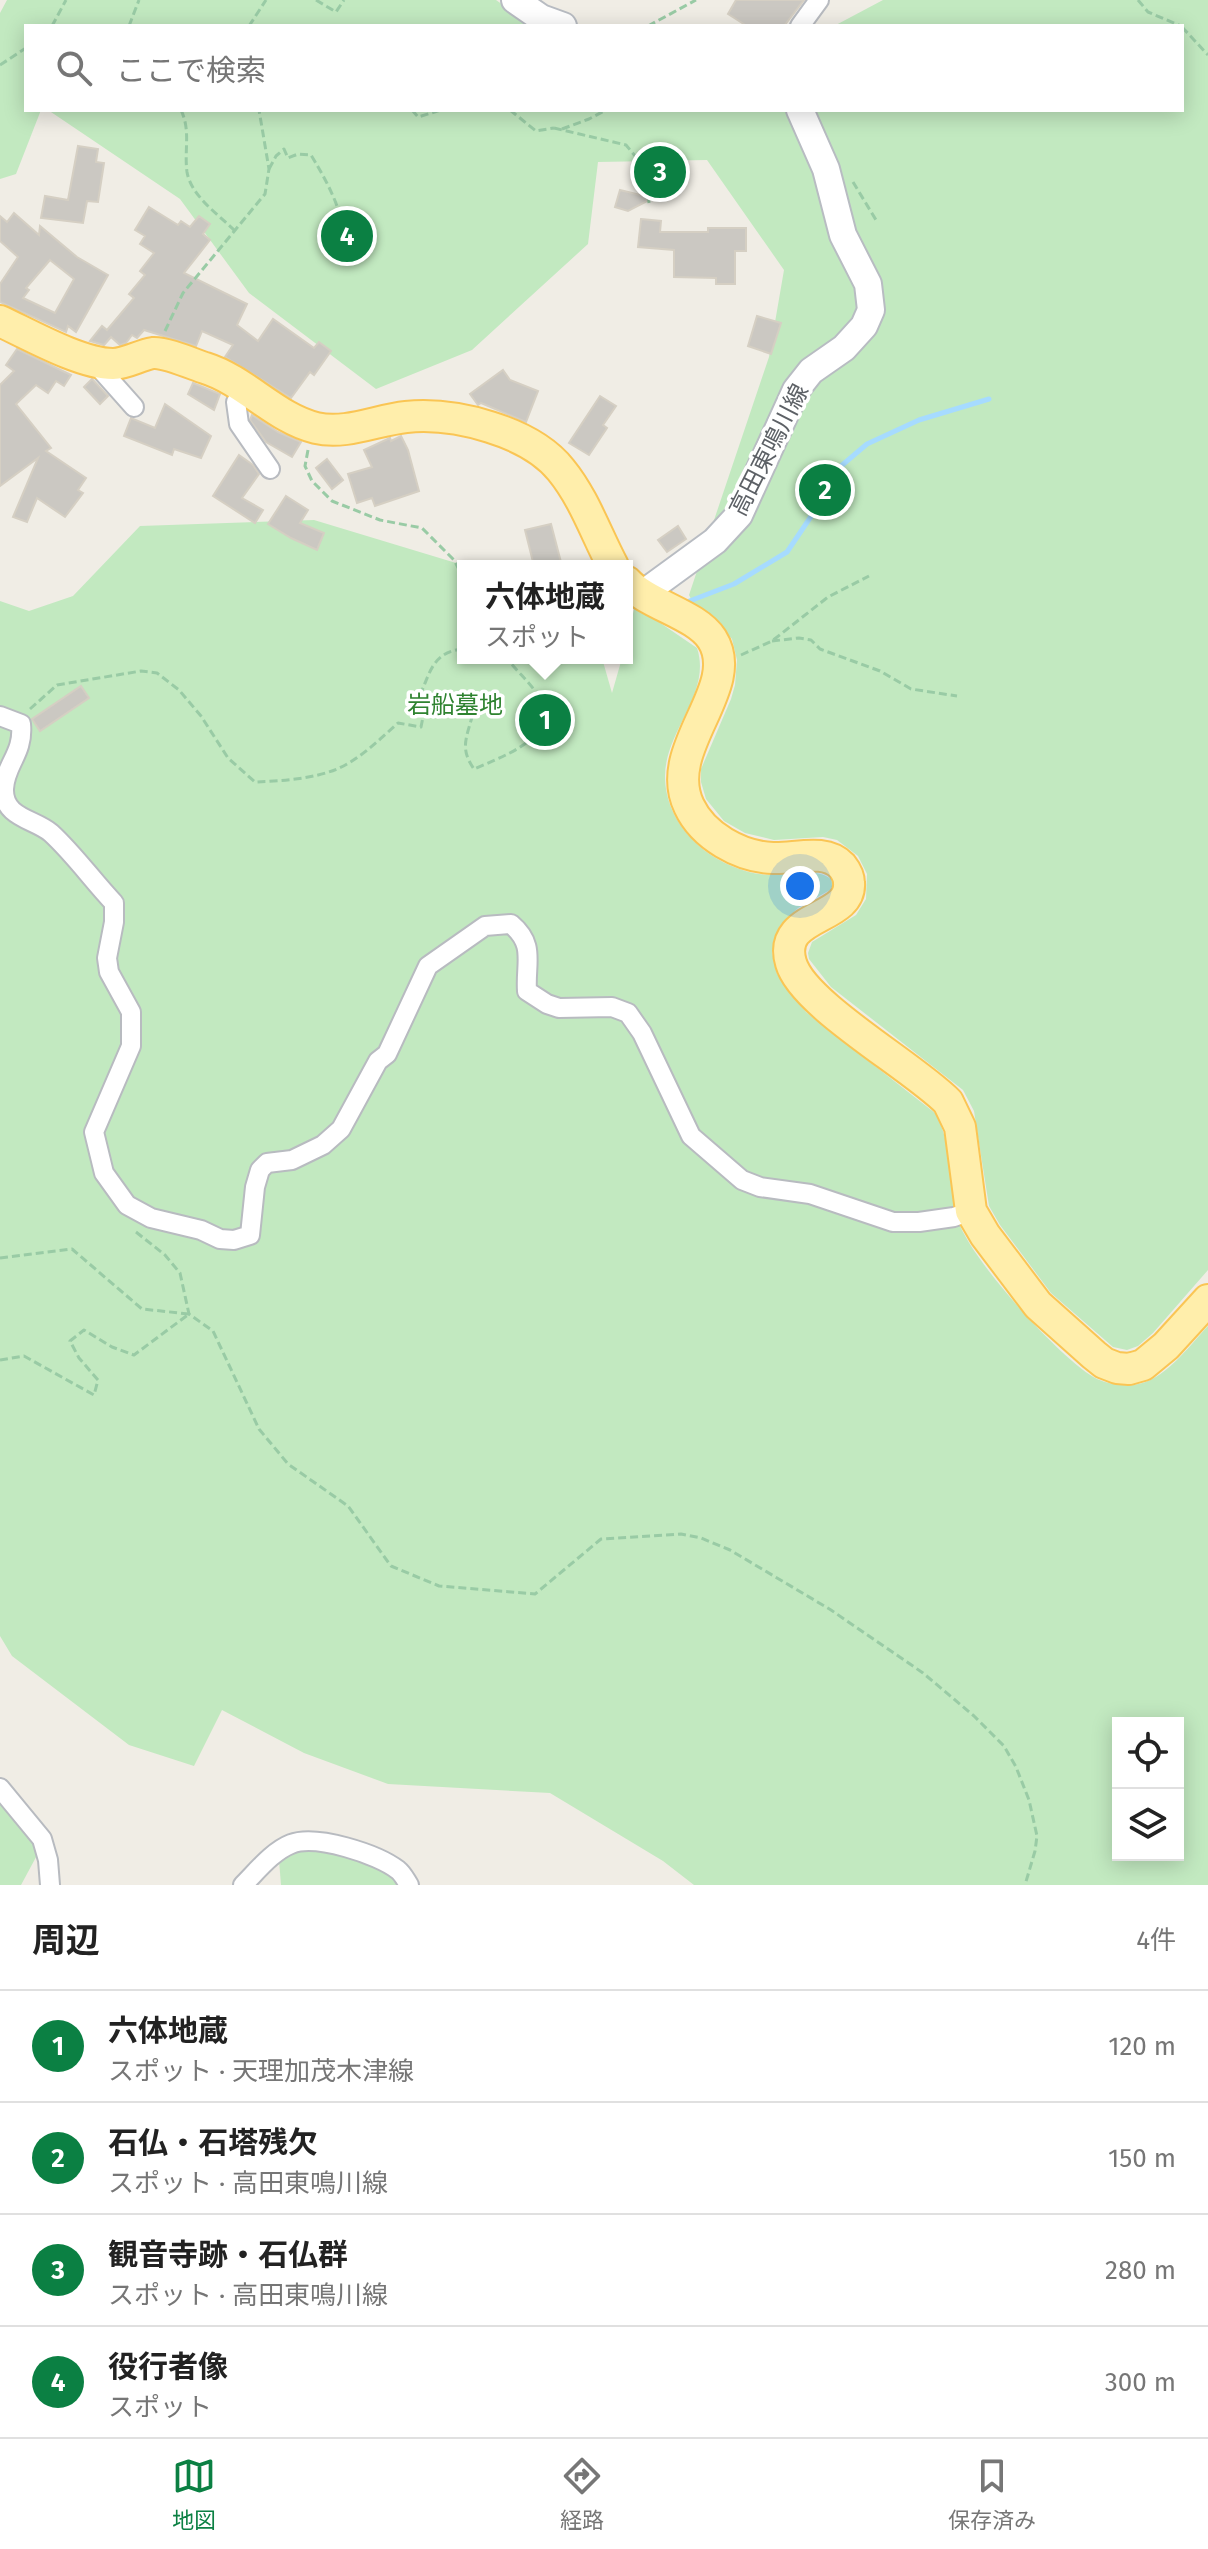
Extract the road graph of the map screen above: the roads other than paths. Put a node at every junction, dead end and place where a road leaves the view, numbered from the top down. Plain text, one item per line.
1 (515, 0) edge
2 (819, 0) edge
3 (558, 24) edge
4 (801, 24) edge
5 (801, 112) edge
6 (0, 321) edge
7 (92, 360) junction
8 (246, 387) junction
9 (134, 407) dead end
10 (270, 469) dead end
11 (610, 560) edge
12 (634, 588) edge
13 (8, 718) edge
14 (971, 1211) junction
15 (1208, 1300) edge
16 (0, 1788) edge
17 (50, 1885) edge
18 (243, 1885) edge
19 (409, 1885) edge

1 - 3 main road
2 - 4 street
5 - 12 main road, 高田東鳴川線
6 - 7 main road
7 - 8 main road
7 - 9 street
8 - 10 street
8 - 11 main road
12 - 14 main road
13 - 14 street
14 - 15 main road
16 - 17 street
18 - 19 street

